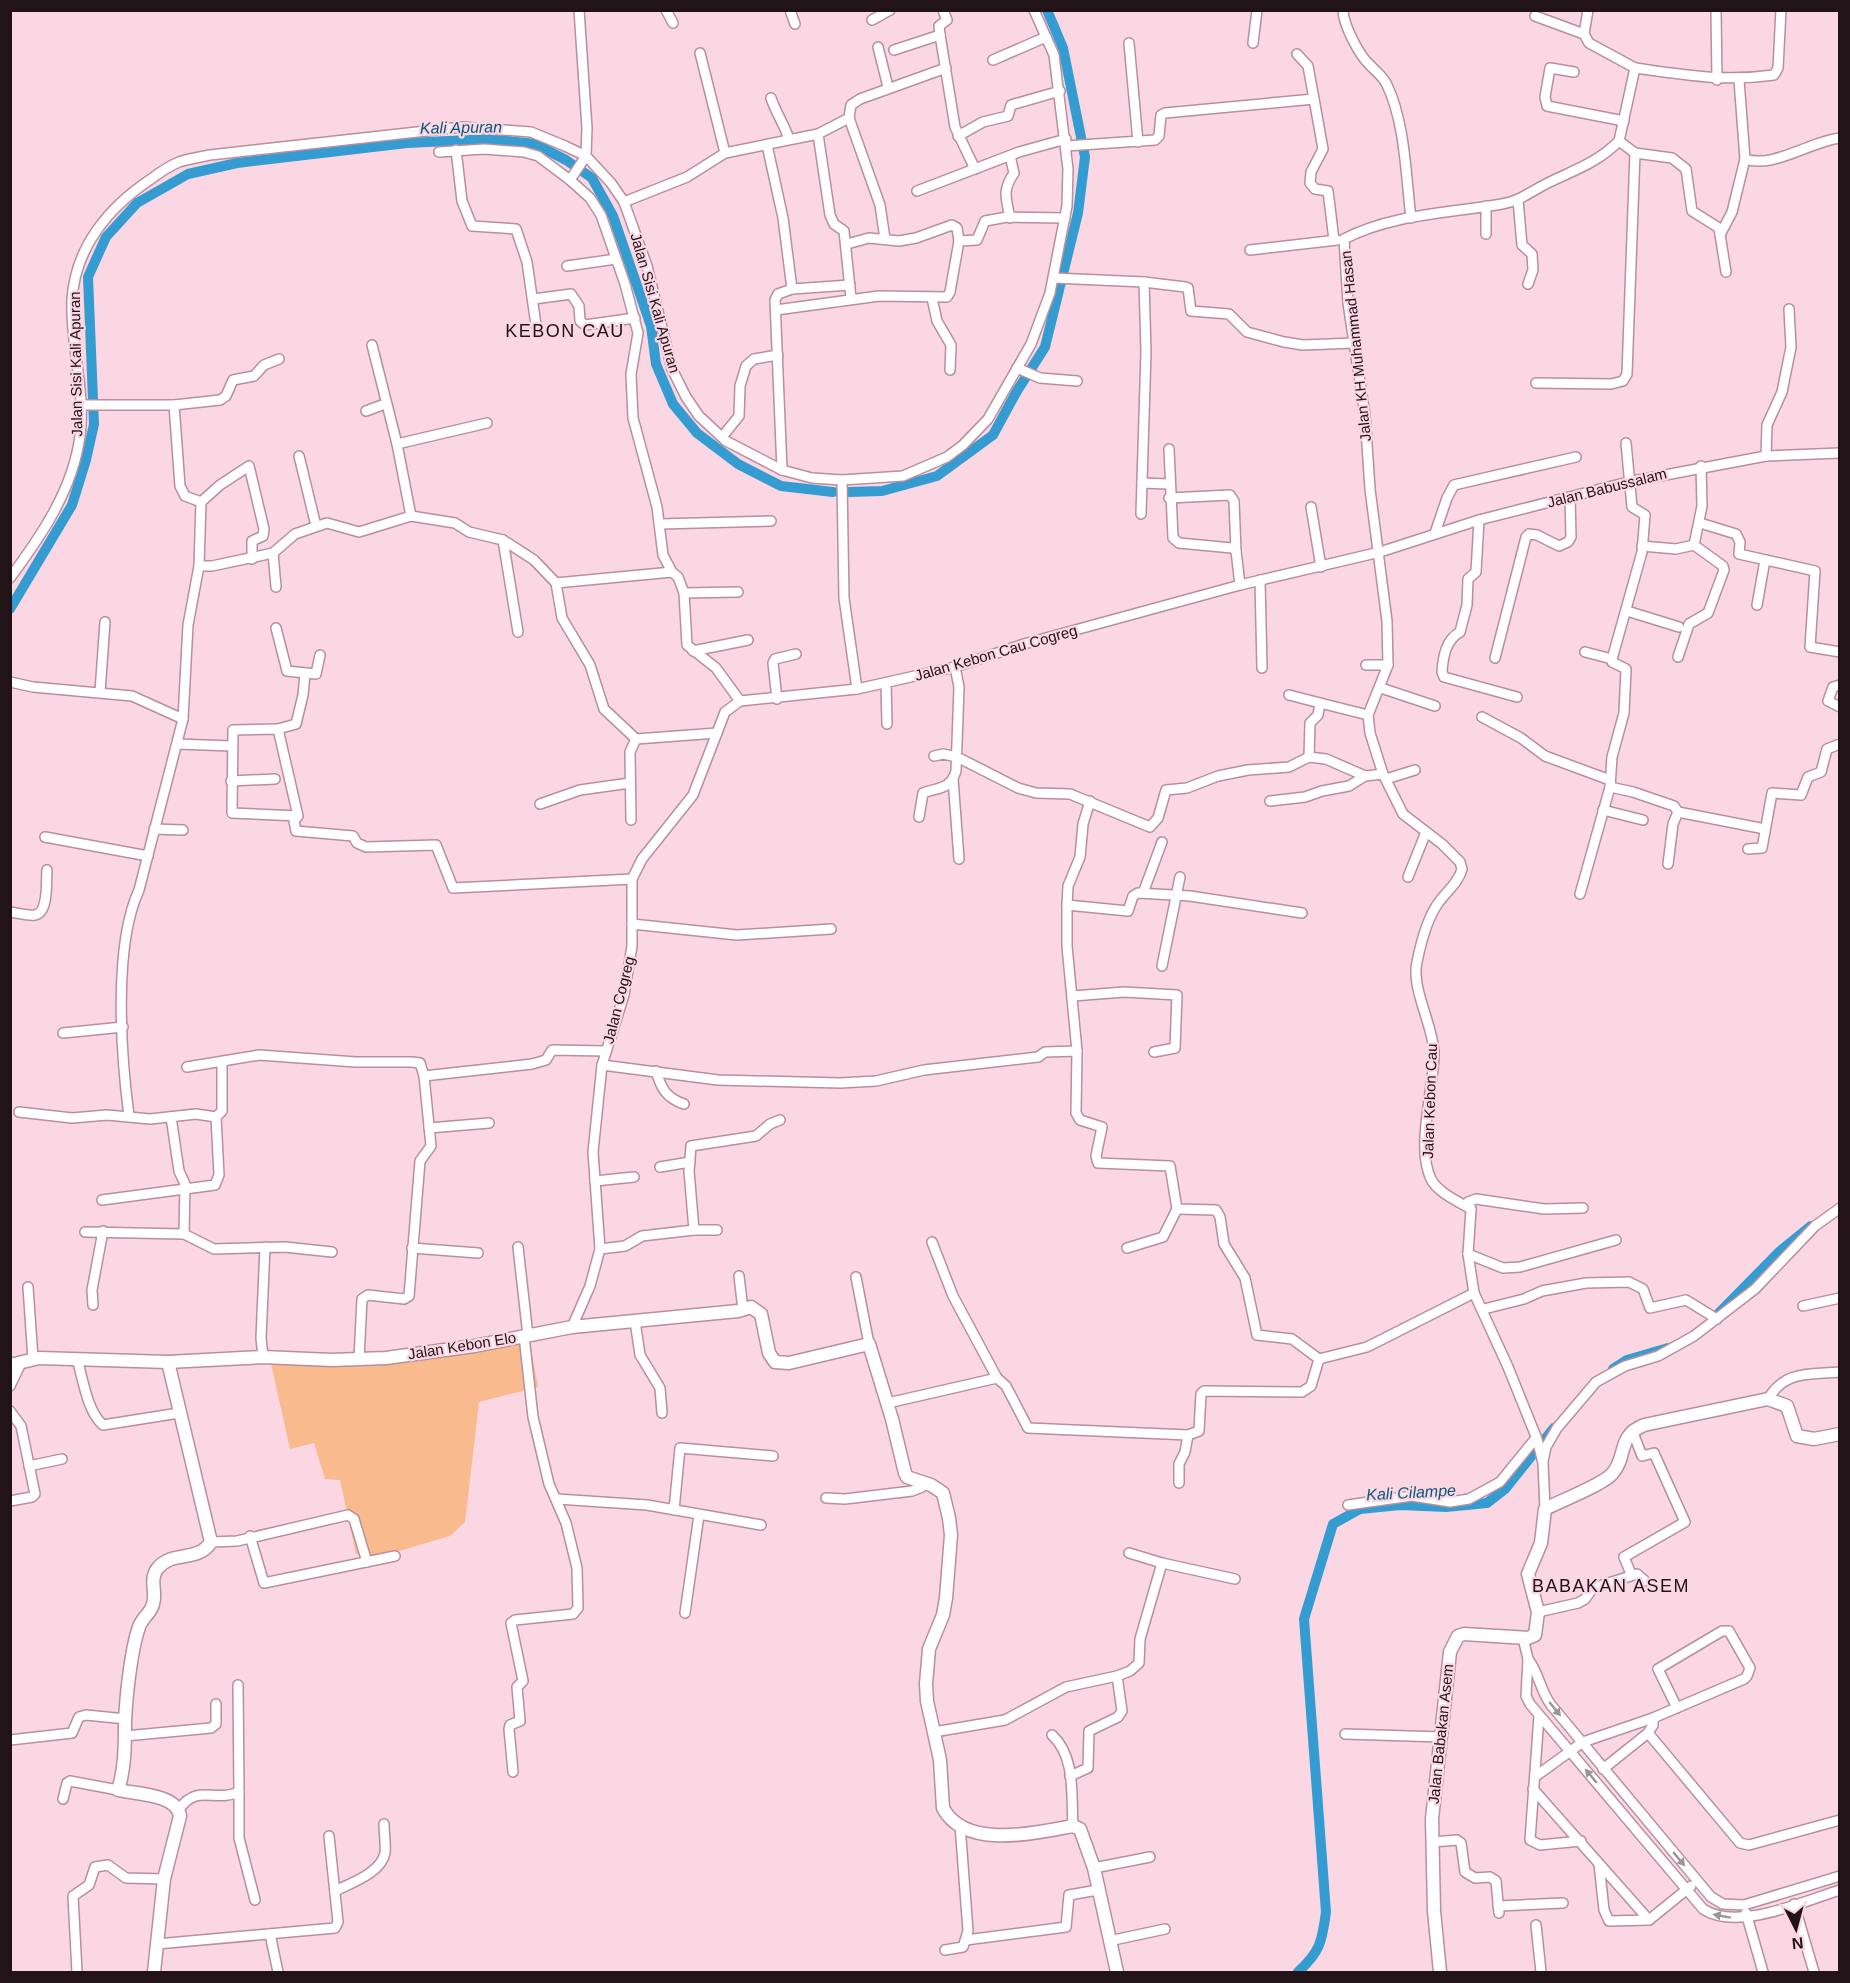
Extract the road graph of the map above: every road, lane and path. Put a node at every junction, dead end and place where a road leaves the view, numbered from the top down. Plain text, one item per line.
1 (579, 10) edge
2 (666, 10) edge
3 (790, 10) edge
4 (890, 10) edge
5 (943, 10) edge
6 (1034, 10) edge
7 (1257, 10) edge
8 (1343, 10) edge
9 (1588, 10) edge
10 (1716, 10) edge
11 (1781, 10) edge
12 (1535, 16) dead end
13 (872, 20) dead end
14 (673, 23) dead end
15 (795, 24) dead end
16 (1584, 33) junction
17 (940, 36) junction
18 (1046, 37) junction
19 (1129, 43) dead end
20 (1253, 43) dead end
21 (878, 47) dead end
22 (894, 50) dead end
23 (700, 53) dead end
24 (1297, 54) dead end
25 (993, 60) dead end
26 (946, 68) junction
27 (1635, 68) junction
28 (1574, 72) dead end
29 (1718, 80) junction
30 (1739, 80) junction
31 (888, 87) junction
32 (1060, 91) junction
33 (771, 98) dead end
34 (1314, 99) junction
35 (849, 118) junction
36 (1623, 121) junction
37 (818, 134) junction
38 (958, 136) junction
39 (1839, 138) edge
40 (789, 139) junction
41 (1619, 141) junction
42 (1138, 142) junction
43 (1068, 144) junction
44 (767, 145) junction
45 (456, 150) junction
46 (439, 152) dead end
47 (725, 153) junction
48 (1635, 153) junction
49 (1010, 156) junction
50 (584, 159) junction
51 (1745, 159) junction
52 (975, 169) junction
53 (572, 177) junction
54 (917, 191) dead end
55 (1518, 200) junction
56 (624, 202) junction
57 (1486, 206) junction
58 (1010, 218) junction
59 (1065, 218) junction
60 (1411, 218) junction
61 (1486, 234) dead end
62 (1720, 235) junction
63 (885, 239) junction
64 (1339, 240) junction
65 (959, 241) junction
66 (847, 244) junction
67 (1250, 250) dead end
68 (616, 259) junction
69 (567, 266) dead end
70 (1726, 272) dead end
71 (1056, 278) junction
72 (1144, 282) junction
73 (1528, 284) dead end
74 (850, 285) junction
75 (792, 289) junction
76 (851, 298) junction
77 (932, 298) junction
78 (534, 299) junction
79 (1789, 309) dead end
80 (776, 310) junction
81 (634, 318) junction
82 (536, 325) dead end
83 (1354, 343) junction
84 (372, 345) dead end
85 (778, 355) junction
86 (279, 359) dead end
87 (950, 370) dead end
88 (1019, 370) junction
89 (1077, 381) dead end
90 (1536, 383) dead end
91 (385, 404) junction
92 (84, 405) junction
93 (174, 405) junction
94 (366, 411) dead end
95 (486, 423) dead end
96 (722, 437) junction
97 (1626, 443) dead end
98 (397, 444) junction
99 (1169, 449) dead end
100 (1839, 453) edge
101 (299, 456) dead end
102 (1766, 456) junction
103 (1575, 457) dead end
104 (1701, 466) junction
105 (782, 470) junction
106 (842, 480) junction
107 (1628, 482) junction
108 (1142, 483) junction
109 (1168, 484) junction
110 (1570, 497) junction
111 (1169, 498) junction
112 (201, 502) junction
113 (1311, 507) dead end
114 (1141, 514) dead end
115 (411, 516) junction
116 (1479, 520) junction
117 (771, 521) dead end
118 (1700, 523) junction
119 (660, 524) junction
120 (316, 526) junction
121 (1435, 533) junction
122 (503, 540) junction
123 (1694, 545) junction
124 (1642, 546) junction
125 (1236, 551) junction
126 (1380, 552) junction
127 (273, 553) junction
128 (252, 559) junction
129 (1765, 560) junction
130 (200, 566) junction
131 (1321, 567) junction
132 (672, 572) junction
133 (10, 579) edge
134 (1260, 580) junction
135 (556, 583) junction
136 (1240, 585) junction
137 (276, 587) dead end
138 (738, 592) dead end
139 (684, 593) junction
140 (1757, 605) dead end
141 (1627, 611) junction
142 (105, 622) dead end
143 (1679, 627) dead end
144 (276, 628) dead end
145 (518, 632) dead end
146 (748, 640) dead end
147 (693, 651) junction
148 (1585, 652) dead end
149 (1839, 652) edge
150 (796, 654) dead end
151 (320, 655) dead end
152 (1678, 657) dead end
153 (1495, 658) dead end
154 (1612, 659) junction
155 (1366, 665) dead end
156 (1388, 665) junction
157 (955, 667) junction
158 (1262, 668) dead end
159 (305, 674) junction
160 (10, 682) edge
161 (885, 682) junction
162 (1839, 685) edge
163 (1381, 688) junction
164 (857, 689) junction
165 (100, 692) junction
166 (1289, 695) dead end
167 (1517, 696) dead end
168 (777, 699) junction
169 (740, 701) junction
170 (1320, 703) junction
171 (1435, 706) dead end
172 (1839, 707) edge
173 (1368, 715) junction
174 (1482, 717) dead end
175 (183, 719) junction
176 (887, 724) dead end
177 (278, 729) junction
178 (717, 733) junction
179 (636, 739) junction
180 (177, 744) junction
181 (1839, 744) edge
182 (232, 746) junction
183 (934, 756) dead end
184 (957, 757) junction
185 (1309, 757) junction
186 (1414, 770) dead end
187 (1365, 776) junction
188 (1385, 777) junction
189 (275, 779) dead end
190 (953, 779) junction
191 (231, 781) junction
192 (630, 783) junction
193 (1610, 783) junction
194 (1090, 801) junction
195 (1270, 801) dead end
196 (540, 804) dead end
197 (1603, 810) junction
198 (1678, 812) junction
199 (297, 816) junction
200 (919, 817) dead end
201 (631, 820) dead end
202 (1643, 820) dead end
203 (154, 829) junction
204 (1765, 829) junction
205 (183, 830) dead end
206 (1426, 832) junction
207 (45, 837) dead end
208 (1162, 842) dead end
209 (1748, 849) dead end
210 (148, 856) junction
211 (959, 859) dead end
212 (1668, 864) dead end
213 (47, 870) dead end
214 (1180, 877) dead end
215 (1408, 877) dead end
216 (632, 879) junction
217 (1143, 893) junction
218 (1580, 894) dead end
219 (1175, 895) junction
220 (1067, 905) junction
221 (10, 912) edge
222 (1302, 913) dead end
223 (632, 924) junction
224 (831, 929) dead end
225 (1162, 966) dead end
226 (1073, 996) junction
227 (123, 1026) junction
228 (63, 1033) dead end
229 (606, 1051) junction
230 (1077, 1051) junction
231 (1154, 1052) dead end
232 (222, 1063) junction
233 (602, 1065) junction
234 (187, 1067) dead end
235 (656, 1071) junction
236 (424, 1076) junction
237 (684, 1104) dead end
238 (19, 1112) dead end
239 (129, 1116) junction
240 (171, 1117) junction
241 (216, 1117) junction
242 (780, 1120) dead end
243 (489, 1123) dead end
244 (429, 1128) junction
245 (690, 1162) junction
246 (660, 1167) dead end
247 (634, 1177) dead end
248 (595, 1181) junction
249 (185, 1188) junction
250 (102, 1200) dead end
251 (1583, 1208) dead end
252 (1839, 1208) edge
253 (1178, 1209) junction
254 (1471, 1209) junction
255 (694, 1230) junction
256 (717, 1230) dead end
257 (103, 1231) junction
258 (85, 1232) dead end
259 (184, 1234) junction
260 (1616, 1240) dead end
261 (932, 1242) dead end
262 (265, 1247) junction
263 (518, 1247) dead end
264 (412, 1248) junction
265 (1126, 1248) dead end
266 (600, 1249) junction
267 (332, 1252) dead end
268 (478, 1253) dead end
269 (1468, 1254) junction
270 (739, 1276) dead end
271 (856, 1277) dead end
272 (28, 1287) dead end
273 (1474, 1293) junction
274 (1839, 1298) edge
275 (93, 1305) dead end
276 (1803, 1306) dead end
277 (1484, 1309) junction
278 (743, 1310) junction
279 (1713, 1316) junction
280 (635, 1321) junction
281 (572, 1327) junction
282 (526, 1336) junction
283 (869, 1344) junction
284 (263, 1357) junction
285 (77, 1359) junction
286 (358, 1359) junction
287 (1319, 1359) junction
288 (22, 1362) edge
289 (168, 1362) junction
290 (1839, 1372) edge
291 (997, 1378) junction
292 (10, 1386) edge
293 (1768, 1399) junction
294 (888, 1403) junction
295 (10, 1411) edge
296 (179, 1413) junction
297 (662, 1413) dead end
298 (1632, 1430) junction
299 (1839, 1434) edge
300 (1188, 1435) junction
301 (1536, 1438) junction
302 (773, 1456) dead end
303 (1541, 1458) junction
304 (62, 1459) dead end
305 (29, 1466) junction
306 (925, 1482) junction
307 (1179, 1483) dead end
308 (826, 1498) dead end
309 (557, 1499) junction
310 (10, 1501) edge
311 (1348, 1505) dead end
312 (1545, 1509) junction
313 (674, 1510) junction
314 (699, 1515) junction
315 (761, 1525) dead end
316 (250, 1536) junction
317 (211, 1542) junction
318 (1129, 1553) dead end
319 (395, 1556) dead end
320 (367, 1562) junction
321 (1162, 1563) junction
322 (1630, 1574) junction
323 (1235, 1578) dead end
324 (1645, 1581) dead end
325 (1538, 1612) junction
326 (685, 1613) dead end
327 (1523, 1638) junction
328 (1528, 1659) junction
329 (1117, 1676) junction
330 (238, 1685) dead end
331 (216, 1704) dead end
332 (1677, 1708) junction
333 (1539, 1716) junction
334 (1653, 1718) junction
335 (126, 1719) junction
336 (934, 1732) junction
337 (1648, 1733) junction
338 (1345, 1734) dead end
339 (1052, 1735) dead end
340 (125, 1736) junction
341 (1441, 1737) junction
342 (10, 1740) edge
343 (1582, 1742) junction
344 (1570, 1750) junction
345 (1604, 1769) junction
346 (513, 1772) dead end
347 (1070, 1776) junction
348 (1536, 1776) junction
349 (1533, 1789) junction
350 (118, 1790) junction
351 (239, 1792) junction
352 (63, 1799) dead end
353 (179, 1809) junction
354 (1839, 1820) edge
355 (384, 1824) dead end
356 (960, 1825) junction
357 (1073, 1826) junction
358 (329, 1836) dead end
359 (1581, 1840) junction
360 (1433, 1842) junction
361 (1150, 1857) dead end
362 (1599, 1863) junction
363 (1094, 1868) junction
364 (1839, 1876) edge
365 (164, 1879) junction
366 (1698, 1881) junction
367 (1098, 1890) junction
368 (1687, 1890) junction
369 (1839, 1890) edge
370 (335, 1891) junction
371 (255, 1900) dead end
372 (1563, 1903) dead end
373 (1794, 1904) junction
374 (1744, 1905) junction
375 (1747, 1917) junction
376 (1649, 1920) junction
377 (1536, 1925) dead end
378 (1165, 1929) dead end
379 (270, 1934) junction
380 (966, 1940) junction
381 (1109, 1941) junction
382 (157, 1944) junction
383 (945, 1950) dead end
384 (77, 1972) edge
385 (154, 1972) edge
386 (278, 1972) edge
387 (1117, 1972) edge
388 (1440, 1972) edge
389 (1541, 1972) edge
390 (1763, 1972) edge
391 (1814, 1972) edge

1 - 50 street
2 - 14 street
3 - 15 street
4 - 13 street
5 - 17 street
6 - 18 street, Jalan Sisi Kali Apuran
7 - 20 street
8 - 60 street
9 - 16 street
10 - 29 street
11 - 30 street
12 - 16 street
16 - 27 street
17 - 22 street
17 - 26 street
18 - 25 street
18 - 32 street, Jalan Sisi Kali Apuran
19 - 42 street
21 - 31 street
23 - 47 street
24 - 34 street
26 - 31 street
26 - 38 street
27 - 29 street
27 - 36 street
28 - 36 street
29 - 30 street
30 - 51 street
31 - 35 street
32 - 38 street
32 - 43 street, Jalan Sisi Kali Apuran
33 - 40 street
34 - 42 street
34 - 64 street
35 - 37 street
35 - 63 street
36 - 41 street
37 - 40 street
37 - 66 street
38 - 52 street
39 - 51 street
40 - 44 street
41 - 48 street
41 - 55 street, Jalan KH Muhammad Hasan
42 - 43 street
43 - 49 street
43 - 59 street, Jalan Sisi Kali Apuran
44 - 47 street
44 - 75 street
45 - 46 street
45 - 53 street
45 - 78 street
47 - 56 street
48 - 62 street
48 - 90 street
49 - 52 street
49 - 58 street
50 - 53 street
50 - 56 street, Jalan Sisi Kali Apuran
50 - 92 street, Jalan Sisi Kali Apuran
51 - 62 street
52 - 54 street
53 - 68 street
55 - 57 street, Jalan KH Muhammad Hasan
55 - 73 street
56 - 96 street, Jalan Sisi Kali Apuran
57 - 60 street, Jalan KH Muhammad Hasan
57 - 61 street
58 - 59 street
58 - 65 street
59 - 71 street, Jalan Sisi Kali Apuran
60 - 64 street, Jalan KH Muhammad Hasan
62 - 70 street
63 - 65 street
63 - 66 street
64 - 67 street
64 - 83 street, Jalan KH Muhammad Hasan
65 - 77 street
66 - 74 street
68 - 69 street
68 - 81 street
71 - 72 street
71 - 88 street, Jalan Sisi Kali Apuran
72 - 83 street
72 - 108 street
74 - 75 street
74 - 76 street
75 - 80 street
76 - 77 street
76 - 80 street
77 - 87 street
78 - 81 street
78 - 82 street
79 - 102 street
80 - 85 street
81 - 119 street
83 - 126 street, Jalan KH Muhammad Hasan
84 - 91 street
85 - 96 street
85 - 105 street
86 - 93 street
88 - 89 street
88 - 106 street, Jalan Sisi Kali Apuran
91 - 94 street
91 - 98 street
92 - 93 street
92 - 133 street, Jalan Sisi Kali Apuran
93 - 112 street
95 - 98 street
96 - 105 street, Jalan Sisi Kali Apuran
97 - 107 street
98 - 115 street
99 - 109 street
100 - 102 street, Jalan Babussalam
101 - 120 street
102 - 104 street, Jalan Babussalam
103 - 121 street
104 - 107 street, Jalan Babussalam
104 - 118 street
105 - 106 street, Jalan Sisi Kali Apuran
106 - 164 street
107 - 110 street, Jalan Babussalam
107 - 124 street
108 - 109 street
108 - 114 street
109 - 111 street
110 - 116 street, Jalan Babussalam
110 - 153 street
111 - 125 street
111 - 125 street
112 - 128 street
112 - 130 street
113 - 131 street
115 - 120 street
115 - 122 street
116 - 121 street, Jalan Babussalam
116 - 167 street
117 - 119 street
118 - 123 street
118 - 129 street
119 - 132 street
120 - 127 street
121 - 126 street, Jalan Babussalam
122 - 135 street
122 - 145 street
123 - 124 street
123 - 152 street
124 - 141 street
125 - 136 street
126 - 131 street, Jalan Kebon Cau Cogreg
126 - 156 street
127 - 128 street
127 - 137 street
128 - 130 street
129 - 140 street
129 - 149 street
130 - 175 street
131 - 134 street, Jalan Kebon Cau Cogreg
132 - 135 street
132 - 139 street
134 - 136 street, Jalan Kebon Cau Cogreg
134 - 158 street
135 - 179 street
136 - 157 street, Jalan Kebon Cau Cogreg
138 - 139 street
139 - 147 street
141 - 143 street
141 - 154 street
142 - 165 street
144 - 159 street
146 - 147 street
147 - 169 street
148 - 154 street
150 - 168 street
151 - 159 street
154 - 193 street
155 - 156 street
156 - 163 street
157 - 161 street, Jalan Kebon Cau Cogreg
157 - 184 street
159 - 177 street
160 - 165 street
161 - 164 street, Jalan Kebon Cau Cogreg
161 - 176 street
162 - 172 street
163 - 171 street
163 - 173 street
164 - 168 street, Jalan Kebon Cau Cogreg
165 - 175 street
166 - 170 street
168 - 169 street, Jalan Kebon Cau Cogreg
169 - 178 street, Jalan Cogreg
170 - 173 street
170 - 185 street
173 - 188 street, Jalan Kebon Cau
174 - 193 street
175 - 180 street
177 - 182 street
177 - 199 street
178 - 179 street
178 - 216 street, Jalan Cogreg
179 - 192 street
180 - 182 street
180 - 203 street
181 - 204 street
182 - 191 street
183 - 184 street
184 - 190 street
184 - 194 street
185 - 187 street
185 - 194 street
186 - 188 street
187 - 188 street
187 - 195 street
188 - 206 street, Jalan Kebon Cau
189 - 191 street
190 - 200 street
190 - 211 street
191 - 199 street
192 - 196 street
192 - 201 street
193 - 197 street
193 - 198 street
194 - 220 street
197 - 202 street
197 - 218 street
198 - 204 street
198 - 212 street
199 - 216 street
203 - 205 street
203 - 210 street
204 - 209 street
206 - 215 street
206 - 254 street, Jalan Kebon Cau
207 - 210 street
208 - 217 street
210 - 227 street
213 - 221 street
214 - 219 street
216 - 223 street, Jalan Cogreg
217 - 219 street
217 - 220 street
219 - 222 street
219 - 225 street
220 - 226 street
223 - 224 street
223 - 229 street, Jalan Cogreg
226 - 230 street
226 - 231 street
227 - 228 street
227 - 239 street
229 - 233 street, Jalan Cogreg
229 - 236 street
230 - 235 street
230 - 253 street
232 - 234 street
232 - 236 street
232 - 241 street
233 - 235 street
233 - 248 street, Jalan Cogreg
235 - 237 street
236 - 244 street
238 - 239 street
239 - 240 street
240 - 241 street
240 - 249 street
241 - 249 street
242 - 245 street
243 - 244 street
244 - 264 street
245 - 246 street
245 - 255 street
247 - 248 street
248 - 266 street, Jalan Cogreg
249 - 250 street
249 - 259 street
251 - 254 street
252 - 279 street
253 - 265 street
253 - 287 street
254 - 269 street
255 - 256 street
255 - 266 street
257 - 258 street
257 - 259 street
257 - 275 street
259 - 262 street
260 - 269 street
261 - 291 street
262 - 267 street
262 - 284 street
263 - 282 street
264 - 268 street
264 - 286 street
266 - 281 street, Jalan Cogreg
269 - 273 street
270 - 278 street
271 - 283 street
272 - 288 street
273 - 277 street
273 - 287 street
274 - 276 street
277 - 279 street
277 - 301 street
278 - 280 street, Jalan Kebon Elo
278 - 283 street
279 - 303 street
280 - 281 street, Jalan Kebon Elo
280 - 297 street
281 - 282 street, Jalan Kebon Elo
282 - 286 street, Jalan Kebon Elo
282 - 309 street
283 - 294 street
284 - 286 street, Jalan Kebon Elo
284 - 289 street, Jalan Kebon Elo
285 - 288 street, Jalan Kebon Elo
285 - 289 street, Jalan Kebon Elo
285 - 296 street
287 - 300 street
288 - 292 street
289 - 296 street
290 - 293 street
291 - 294 street
291 - 300 street
293 - 298 street
293 - 299 street
294 - 306 street
295 - 305 street
296 - 317 street
298 - 312 street
298 - 322 street
300 - 307 street
301 - 303 street
301 - 311 street
302 - 313 street
303 - 312 street
304 - 305 street
305 - 310 street
306 - 308 street
306 - 336 street
309 - 313 street
309 - 346 street
312 - 325 street
313 - 314 street
314 - 315 street
314 - 326 street
316 - 317 street
316 - 320 street
316 - 320 street
317 - 335 street
318 - 321 street
319 - 320 street
321 - 323 street
321 - 329 street
322 - 324 street
322 - 325 street
325 - 327 street
327 - 328 street
327 - 341 street, Jalan Babakan Asem
328 - 333 street
328 -> 343 street
329 - 336 street
329 - 347 street
330 - 351 street
331 - 340 street
332 - 332 street
332 - 334 street
333 - 344 street
333 - 348 street
334 - 337 street
334 - 343 street
335 - 340 street
335 - 342 street
336 - 356 street
337 - 345 street
337 - 354 street
338 - 341 street
339 - 347 street
340 - 350 street
341 - 360 street, Jalan Babakan Asem
343 - 344 street
343 - 345 street
344 - 348 street
368 -> 344 street
345 -> 366 street
347 - 357 street
348 - 349 street
349 - 359 street
349 - 359 street
350 - 352 street
350 - 353 street
351 - 353 street
351 - 371 street
353 - 365 street
355 - 370 street
356 - 357 street
356 - 380 street
357 - 363 street
358 - 370 street
359 - 362 street
360 - 372 street
360 - 388 street, Jalan Babakan Asem
361 - 363 street
362 - 376 street
362 - 376 street
363 - 367 street
364 - 374 street
365 - 382 street
365 - 384 street
366 - 368 street
366 - 374 street
367 - 380 street
367 - 381 street
375 -> 368 street
368 - 376 street
369 - 373 street
370 - 379 street
373 - 375 street
373 - 391 street
374 - 375 street
375 - 390 street
377 - 389 street
378 - 381 street
379 - 382 street
379 - 386 street
380 - 383 street
381 - 387 street
382 - 385 street

